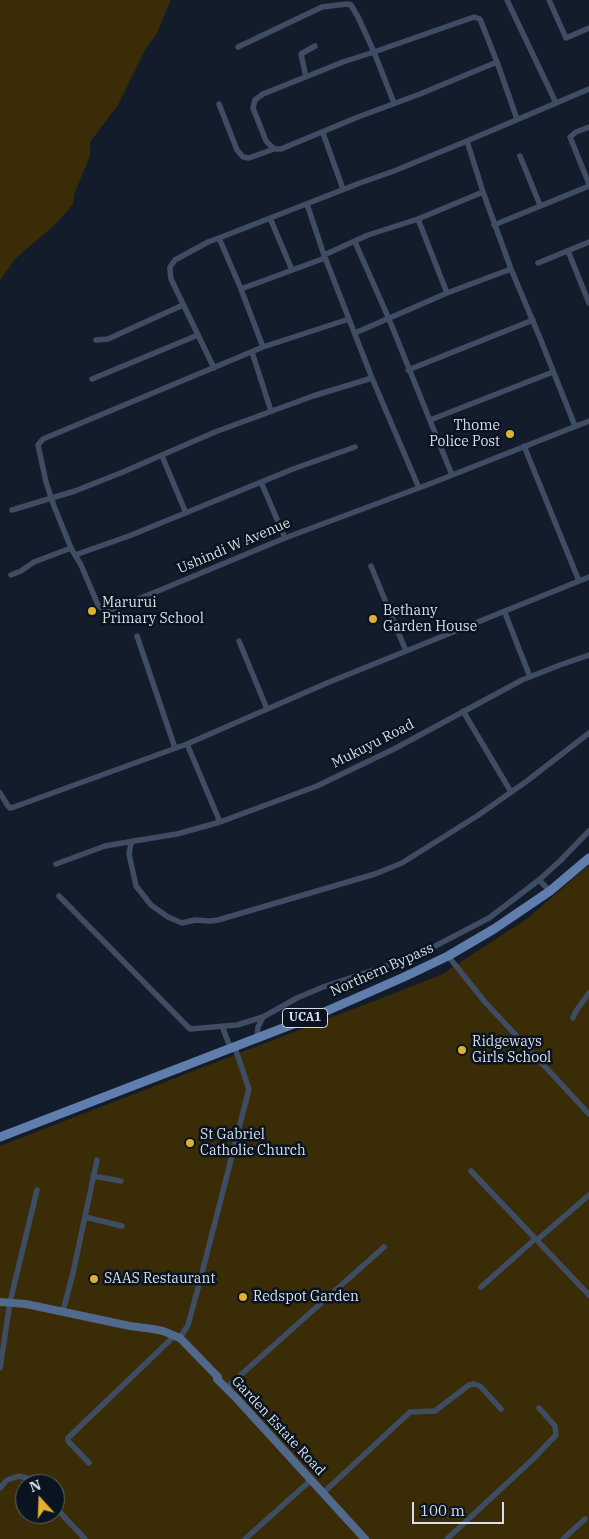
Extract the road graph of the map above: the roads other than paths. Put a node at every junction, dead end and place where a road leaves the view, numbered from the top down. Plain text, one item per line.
1 (507, 0) edge
2 (549, 0) edge
3 (350, 3) edge
4 (589, 28) edge
5 (315, 46) dead end
6 (238, 48) dead end
7 (374, 52) junction
8 (497, 62) junction
9 (306, 77) junction
10 (589, 89) edge
11 (394, 103) junction
12 (556, 103) junction
13 (219, 104) dead end
14 (517, 119) junction
15 (589, 127) edge
16 (323, 133) junction
17 (468, 141) junction
18 (274, 149) junction
19 (520, 156) dead end
20 (589, 185) edge
21 (343, 189) junction
22 (483, 192) junction
23 (307, 204) junction
24 (540, 205) junction
25 (270, 218) junction
26 (418, 219) junction
27 (494, 225) junction
28 (219, 238) junction
29 (355, 242) junction
30 (589, 242) edge
31 (568, 251) junction
32 (324, 256) junction
33 (538, 263) dead end
34 (511, 269) junction
35 (292, 270) junction
36 (241, 289) junction
37 (447, 293) junction
38 (589, 302) edge
39 (183, 305) junction
40 (349, 319) junction
41 (389, 319) junction
42 (533, 320) junction
43 (356, 333) junction
44 (198, 335) junction
45 (96, 340) dead end
46 (263, 347) junction
47 (252, 352) junction
48 (214, 368) junction
49 (408, 370) junction
50 (553, 372) junction
51 (372, 378) junction
52 (92, 379) dead end
53 (271, 411) junction
54 (430, 420) junction
55 (589, 421) edge
56 (575, 426) junction
57 (524, 446) junction
58 (354, 447) dead end
59 (162, 456) junction
60 (452, 475) junction
61 (261, 482) junction
62 (419, 488) junction
63 (51, 497) junction
64 (12, 510) dead end
65 (186, 513) junction
66 (285, 538) junction
67 (71, 548) junction
68 (75, 555) junction
69 (371, 566) dead end
70 (11, 575) dead end
71 (589, 578) edge
72 (579, 581) junction
73 (505, 612) junction
74 (137, 636) dead end
75 (239, 641) dead end
76 (406, 651) junction
77 (589, 655) edge
78 (530, 677) junction
79 (267, 709) junction
80 (463, 711) junction
81 (589, 733) edge
82 (187, 744) junction
83 (175, 748) junction
84 (511, 792) junction
85 (0, 793) edge
86 (220, 822) junction
87 (589, 832) edge
88 (134, 841) junction
89 (589, 858) edge
90 (56, 864) dead end
91 (539, 880) junction
92 (550, 891) junction
93 (59, 896) dead end
94 (427, 951) junction
95 (448, 956) junction
96 (434, 962) junction
97 (589, 993) edge
98 (263, 1017) junction
99 (573, 1018) dead end
100 (222, 1026) junction
101 (257, 1036) junction
102 (232, 1046) junction
103 (589, 1114) edge
104 (0, 1136) edge
105 (97, 1160) dead end
106 (471, 1171) dead end
107 (93, 1176) junction
108 (121, 1182) dead end
109 (37, 1190) dead end
110 (589, 1195) edge
111 (85, 1217) junction
112 (122, 1226) dead end
113 (536, 1240) junction
114 (384, 1247) dead end
115 (481, 1287) dead end
116 (589, 1296) edge
117 (0, 1302) edge
118 (10, 1302) junction
119 (63, 1311) junction
120 (170, 1334) junction
121 (180, 1338) junction
122 (0, 1368) edge
123 (226, 1388) junction
124 (539, 1408) dead end
125 (501, 1409) dead end
126 (89, 1464) dead end
127 (15, 1477) edge
128 (312, 1480) junction
129 (0, 1488) edge
130 (324, 1493) junction
131 (65, 1518) edge
132 (585, 1519) dead end
133 (85, 1539) edge
134 (245, 1539) edge
135 (365, 1539) edge
136 (447, 1539) edge
137 (563, 1539) edge

1 - 12 street
2 - 4 street
3 - 6 street
3 - 7 street
5 - 9 street
7 - 8 street
7 - 9 street
7 - 11 street
8 - 11 street
8 - 14 street
9 - 18 street
10 - 12 street
11 - 16 street
12 - 14 street
13 - 18 street
14 - 17 street
15 - 20 street
16 - 18 street
16 - 21 street
17 - 21 street
17 - 22 street
19 - 24 street
20 - 24 street
21 - 23 street
22 - 26 street
22 - 27 street
23 - 25 street
23 - 32 street
24 - 27 street
25 - 28 street
25 - 35 street
26 - 29 street
26 - 37 street
27 - 34 street
28 - 36 street
28 - 39 street
29 - 32 street
29 - 41 street
30 - 31 street
31 - 33 street
31 - 38 street
32 - 35 street
32 - 40 street
34 - 37 street
34 - 42 street
35 - 36 street
36 - 46 street
37 - 41 street
39 - 44 street
39 - 45 street
40 - 43 street
40 - 46 street
41 - 43 street
41 - 49 street
42 - 49 street
42 - 50 street
43 - 51 street
44 - 48 street
44 - 52 street
46 - 47 street
47 - 48 street
47 - 53 street
48 - 63 street, Ushindi W Avenue
49 - 54 street
50 - 54 street
50 - 56 street
51 - 53 street
51 - 62 street
53 - 59 street
54 - 60 street
55 - 56 street, Ushindi W Avenue
56 - 57 street, Ushindi W Avenue
57 - 60 street, Ushindi W Avenue
57 - 72 street
58 - 61 street
59 - 63 street
59 - 65 street
60 - 62 street, Ushindi W Avenue
61 - 65 street
61 - 66 street
62 - 66 street, Ushindi W Avenue
63 - 64 street
63 - 67 street, Ushindi W Avenue
65 - 68 street
66 - 68 street, Ushindi W Avenue
67 - 68 street, Ushindi W Avenue
67 - 70 street
69 - 76 street
71 - 72 street
72 - 73 street
73 - 76 street
73 - 78 street
74 - 83 street
75 - 79 street
76 - 79 street
77 - 78 street, Mukuyu Road
78 - 80 street, Mukuyu Road
79 - 82 street
80 - 84 street
80 - 86 street, Mukuyu Road
81 - 84 street
82 - 83 street
82 - 86 street
83 - 85 street
84 - 88 street
86 - 88 street, Mukuyu Road
87 - 91 street
88 - 90 street, Mukuyu Road
89 - 92 main road, Northern Bypass / UCA1
91 - 92 street
91 - 94 street
92 - 95 main road, Northern Bypass / UCA1
93 - 100 street
94 - 96 street
94 - 98 street
95 - 96 main road, Northern Bypass / UCA1
95 - 103 street
96 - 101 main road, Northern Bypass / UCA1
97 - 99 street
98 - 100 street
98 - 101 street
100 - 102 street
101 - 102 main road, Northern Bypass / UCA1
102 - 104 main road, Northern Bypass / UCA1
102 - 121 street
105 - 107 street
106 - 113 street
107 - 108 street
107 - 111 street
109 - 118 street
110 - 113 street
111 - 112 street
111 - 119 street
113 - 115 street
113 - 116 street
114 - 123 street
117 - 118 street, Garden Estate Road
118 - 119 street, Garden Estate Road
118 - 122 street
119 - 120 street, Garden Estate Road
120 - 121 street, Garden Estate Road
120 - 126 street
121 - 123 street, Garden Estate Road
123 - 128 street, Garden Estate Road
124 - 136 street
125 - 130 street
127 - 129 street
128 - 130 street, Garden Estate Road
128 - 134 street
130 - 135 street, Garden Estate Road
131 - 133 street
132 - 137 street

